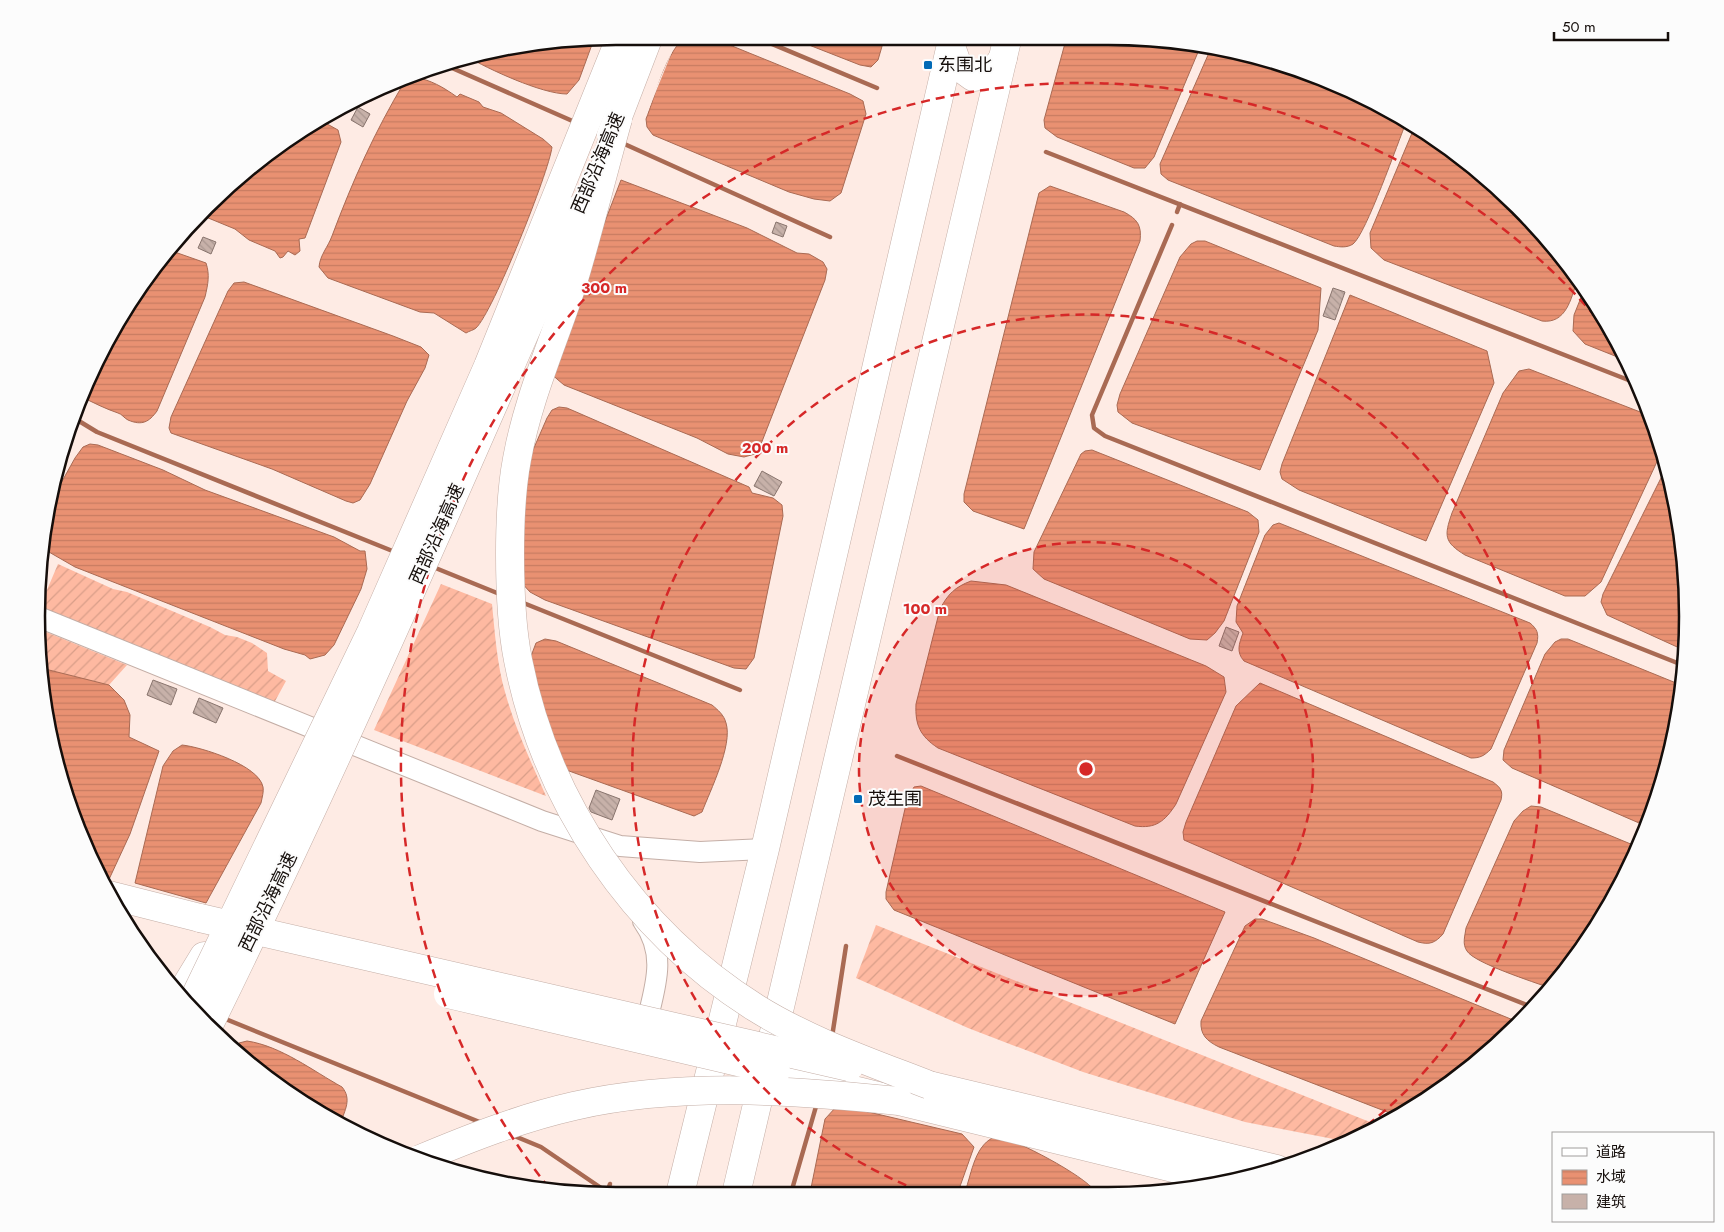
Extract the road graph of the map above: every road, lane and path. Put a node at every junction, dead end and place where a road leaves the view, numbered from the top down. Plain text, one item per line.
1 (617, 45) edge
2 (646, 45) edge
3 (951, 45) edge
4 (953, 45) edge
5 (1006, 47) edge
6 (618, 119) junction
7 (45, 620) edge
8 (576, 831) junction
9 (765, 849) junction
10 (119, 898) edge
11 (132, 919) edge
12 (221, 944) junction
13 (184, 989) edge
14 (194, 1000) edge
15 (212, 1020) edge
16 (643, 1040) dead end
17 (929, 1085) junction
18 (899, 1101) junction
19 (1117, 1143) junction
20 (427, 1155) edge
21 (1261, 1166) edge
22 (1215, 1177) edge
23 (682, 1187) edge
24 (738, 1187) edge

1 - 12 highway, 西部沿海高速, bridge
2 - 6 highway, 西部沿海高速, bridge
3 - 9 highway
4 - 5 highway
5 - 24 highway
6 - 15 highway, 西部沿海高速, bridge
6 - 17 highway, bridge
7 - 8 street
8 - 9 street
8 - 16 street
9 - 23 highway
10 - 17 highway, bridge
11 - 18 highway, bridge
12 - 13 highway
12 - 14 highway, 西部沿海高速, bridge
17 - 19 highway
18 - 19 highway
18 - 20 highway, bridge
19 - 21 highway
19 - 22 highway

